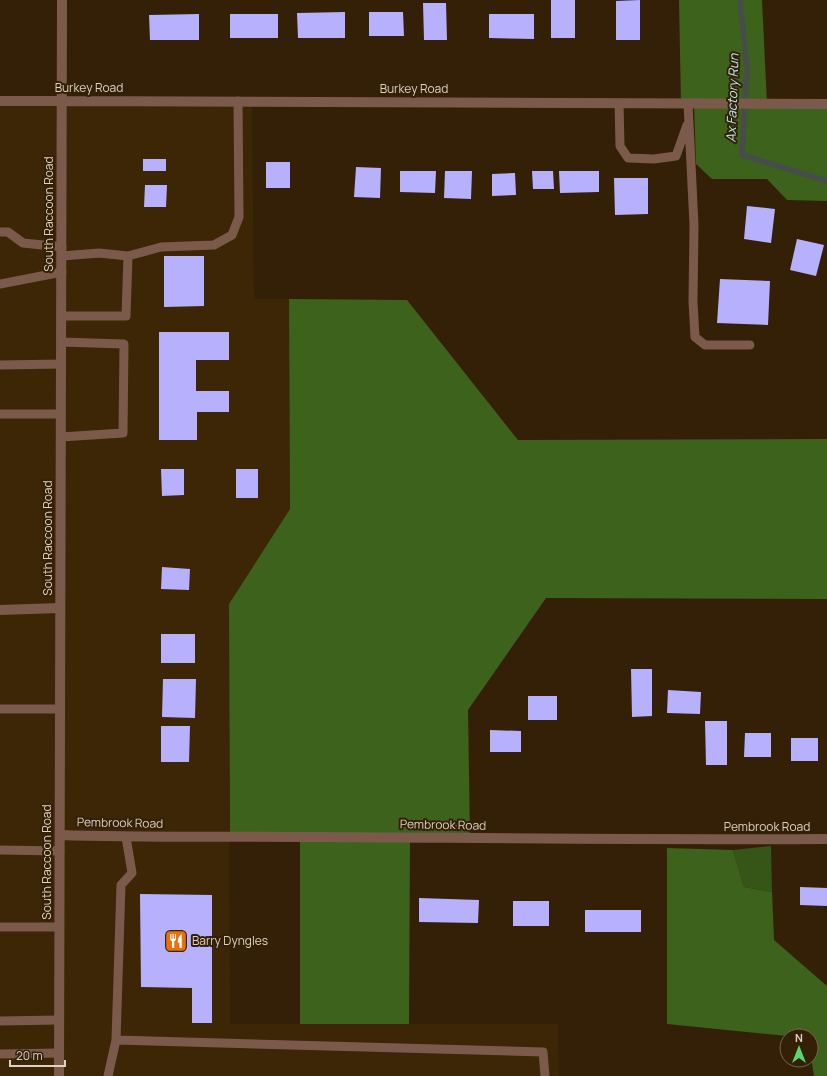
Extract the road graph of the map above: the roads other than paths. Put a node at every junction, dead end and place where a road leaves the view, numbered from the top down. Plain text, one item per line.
1 (62, 0) edge
2 (0, 101) edge
3 (62, 101) junction
4 (238, 101) junction
5 (619, 103) junction
6 (688, 104) junction
7 (827, 104) edge
8 (688, 121) junction
9 (0, 232) edge
10 (62, 251) junction
11 (128, 256) junction
12 (62, 272) junction
13 (0, 284) edge
14 (62, 316) junction
15 (61, 342) junction
16 (750, 345) dead end
17 (61, 364) junction
18 (0, 365) edge
19 (0, 414) edge
20 (61, 414) junction
21 (61, 437) junction
22 (60, 608) junction
23 (0, 610) edge
24 (0, 709) edge
25 (60, 709) junction
26 (60, 835) junction
27 (126, 837) junction
28 (827, 839) edge
29 (0, 850) edge
30 (60, 851) junction
31 (0, 927) edge
32 (59, 927) junction
33 (59, 1020) junction
34 (0, 1021) edge
35 (116, 1040) junction
36 (59, 1053) junction
37 (0, 1054) edge
38 (59, 1076) edge
39 (108, 1076) edge
40 (545, 1076) edge

1 - 3 street, South Raccoon Road
2 - 3 street, Burkey Road
3 - 4 street, Burkey Road
3 - 10 street, South Raccoon Road
4 - 5 street, Burkey Road
4 - 11 lane
5 - 6 street, Burkey Road
5 - 8 lane
6 - 7 street, Burkey Road
6 - 8 lane
8 - 16 lane
9 - 10 lane
10 - 11 lane
10 - 12 street, South Raccoon Road
11 - 14 lane
12 - 13 lane
12 - 14 street, South Raccoon Road
14 - 15 street, South Raccoon Road
15 - 17 street, South Raccoon Road
15 - 21 lane
17 - 18 lane
17 - 20 street, South Raccoon Road
19 - 20 lane
20 - 21 street, South Raccoon Road
21 - 22 street, South Raccoon Road
22 - 23 street
22 - 25 street, South Raccoon Road
24 - 25 lane
25 - 26 street, South Raccoon Road
26 - 27 street, Pembrook Road
26 - 30 street, South Raccoon Road
27 - 28 street, Pembrook Road
27 - 35 lane
29 - 30 lane
30 - 32 street, South Raccoon Road
31 - 32 lane
32 - 33 street, South Raccoon Road
33 - 34 lane
33 - 36 street, South Raccoon Road
35 - 39 lane
35 - 40 lane
36 - 37 lane
36 - 38 street, South Raccoon Road

